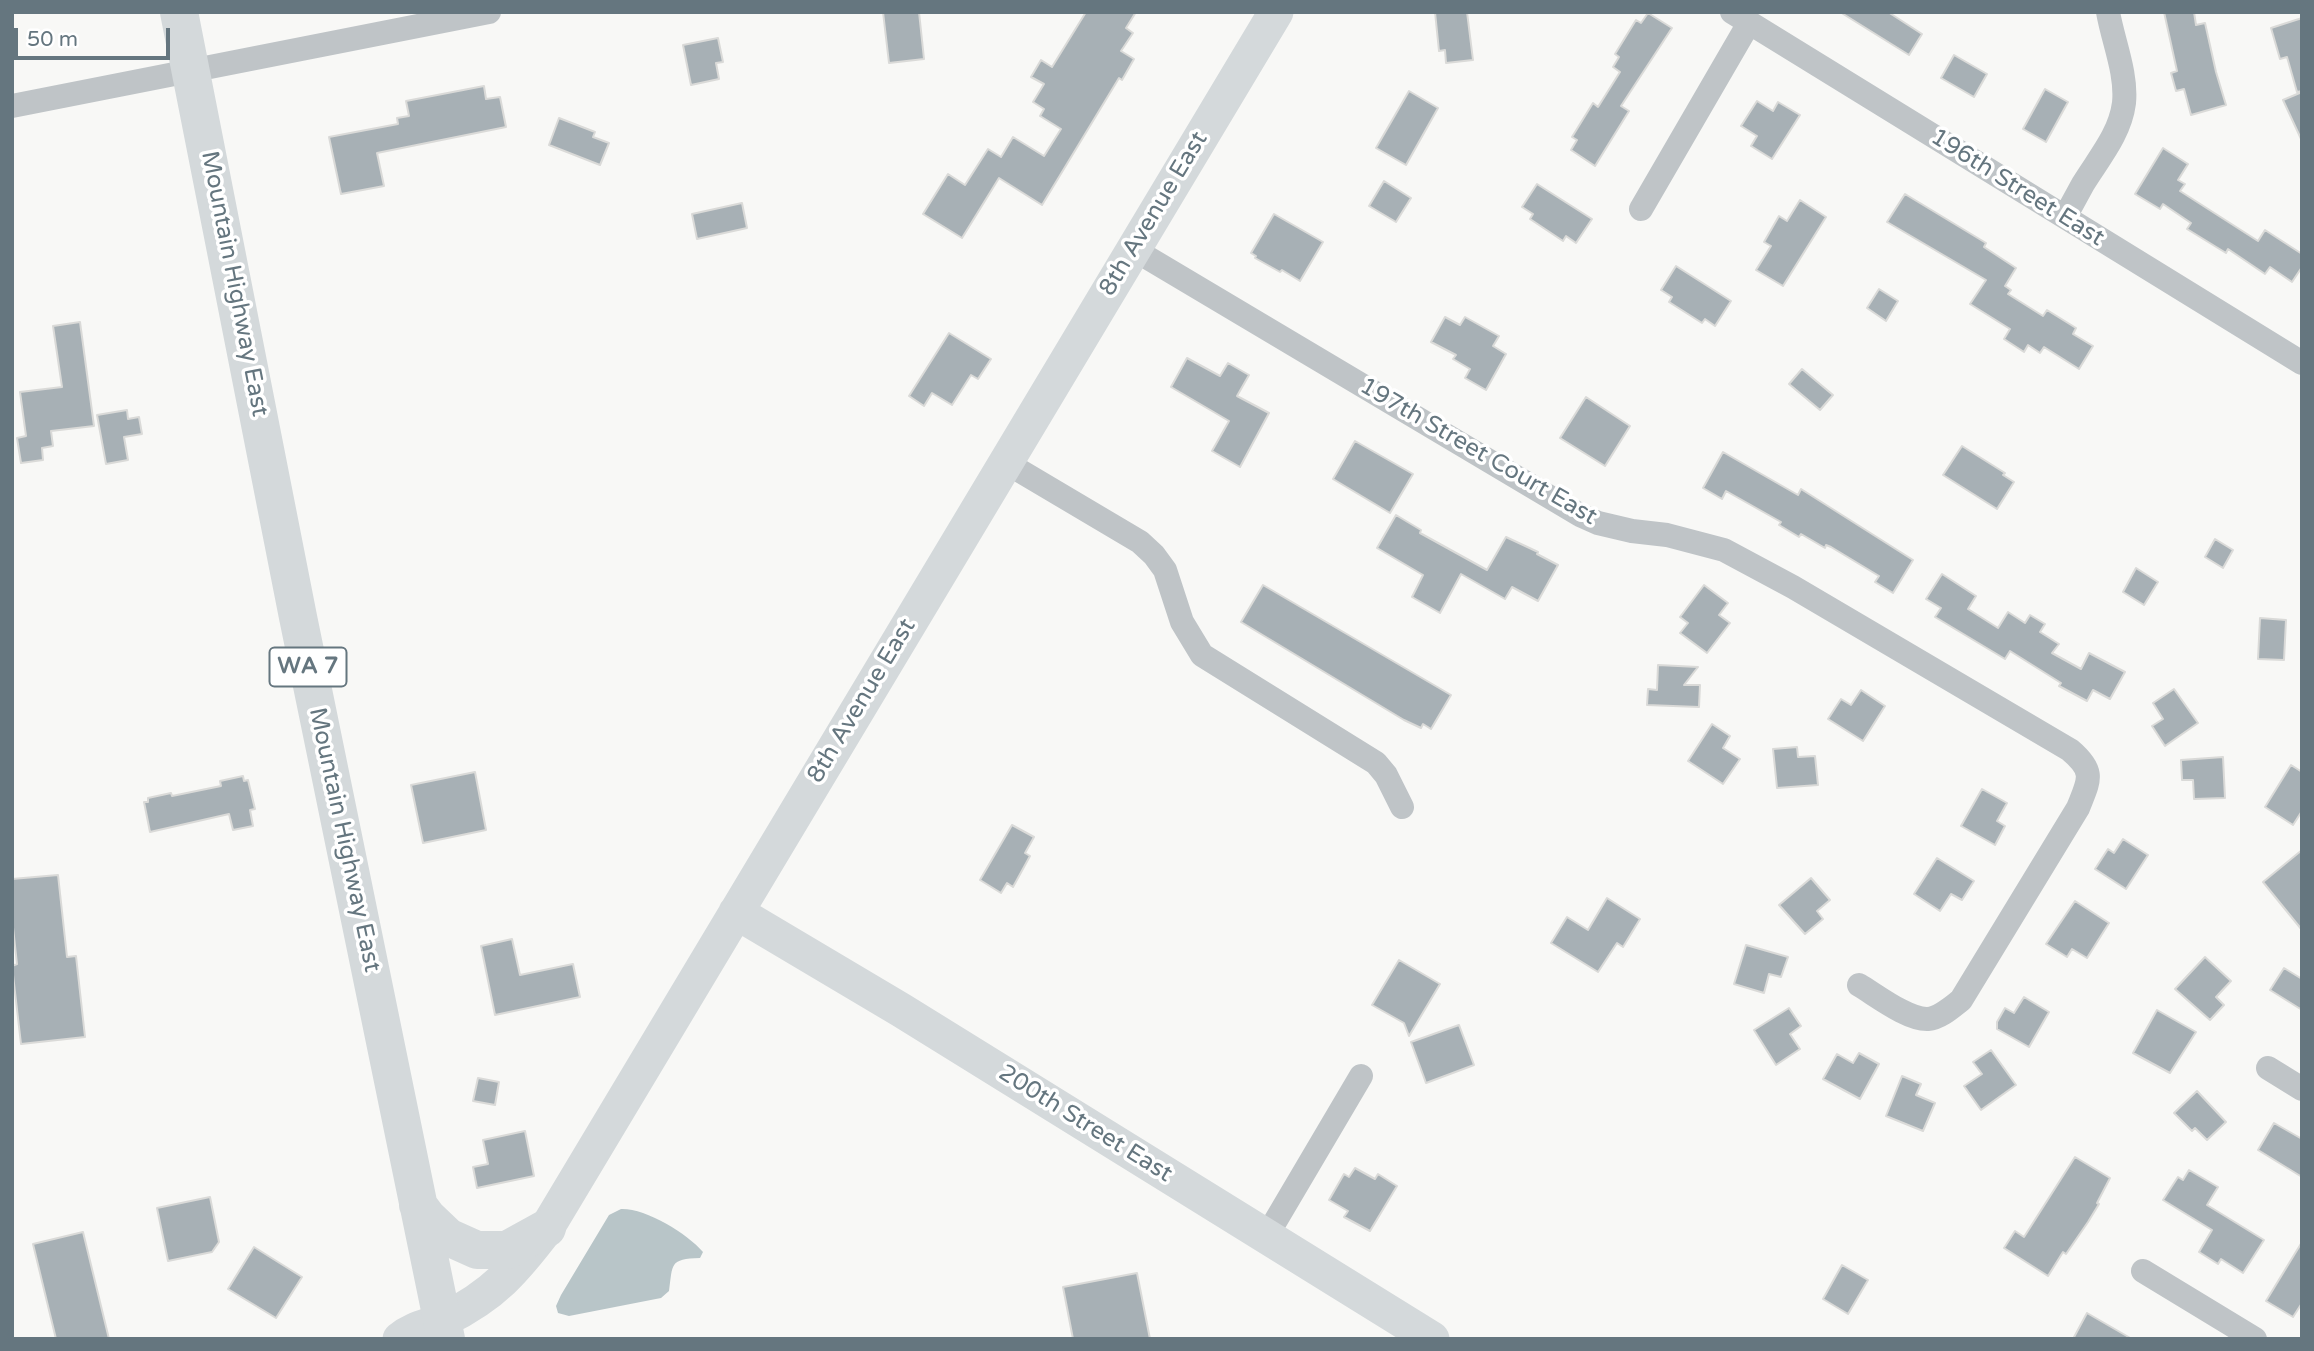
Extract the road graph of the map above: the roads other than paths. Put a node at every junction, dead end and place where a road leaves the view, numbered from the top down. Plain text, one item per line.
1 (179, 12) edge
2 (489, 12) edge
3 (1276, 12) edge
4 (2108, 12) edge
5 (1741, 17) edge
6 (191, 72) junction
7 (12, 106) edge
8 (1642, 209) dead end
9 (2065, 217) junction
10 (1133, 249) junction
11 (2302, 363) edge
12 (1005, 462) junction
13 (1402, 807) dead end
14 (736, 912) junction
15 (1859, 985) dead end
16 (2268, 1068) dead end
17 (1361, 1076) dead end
18 (2302, 1089) edge
19 (418, 1205) junction
20 (547, 1228) junction
21 (1266, 1237) junction
22 (2143, 1271) dead end
23 (444, 1329) edge
24 (400, 1339) edge
25 (1433, 1339) edge
26 (2255, 1339) edge

1 - 6 main road, Mountain Highway East / WA 7
2 - 6 street
3 - 10 street, 8th Avenue East
4 - 9 street
5 - 8 street
5 - 9 street, 196th Street East
6 - 7 street
6 - 19 main road, Mountain Highway East / WA 7
9 - 11 street, 196th Street East
10 - 12 street, 8th Avenue East
10 - 15 street, 197th Street Court East
12 - 13 street
12 - 14 street, 8th Avenue East
14 - 20 street, 8th Avenue East
14 - 21 street, 200th Street East
16 - 18 street
17 - 21 street
19 - 20 main road
19 - 23 main road, Mountain Highway East / WA 7
20 - 23 street, 8th Avenue East
21 - 25 street, 200th Street East
22 - 26 street
23 - 24 street, 8th Avenue East

